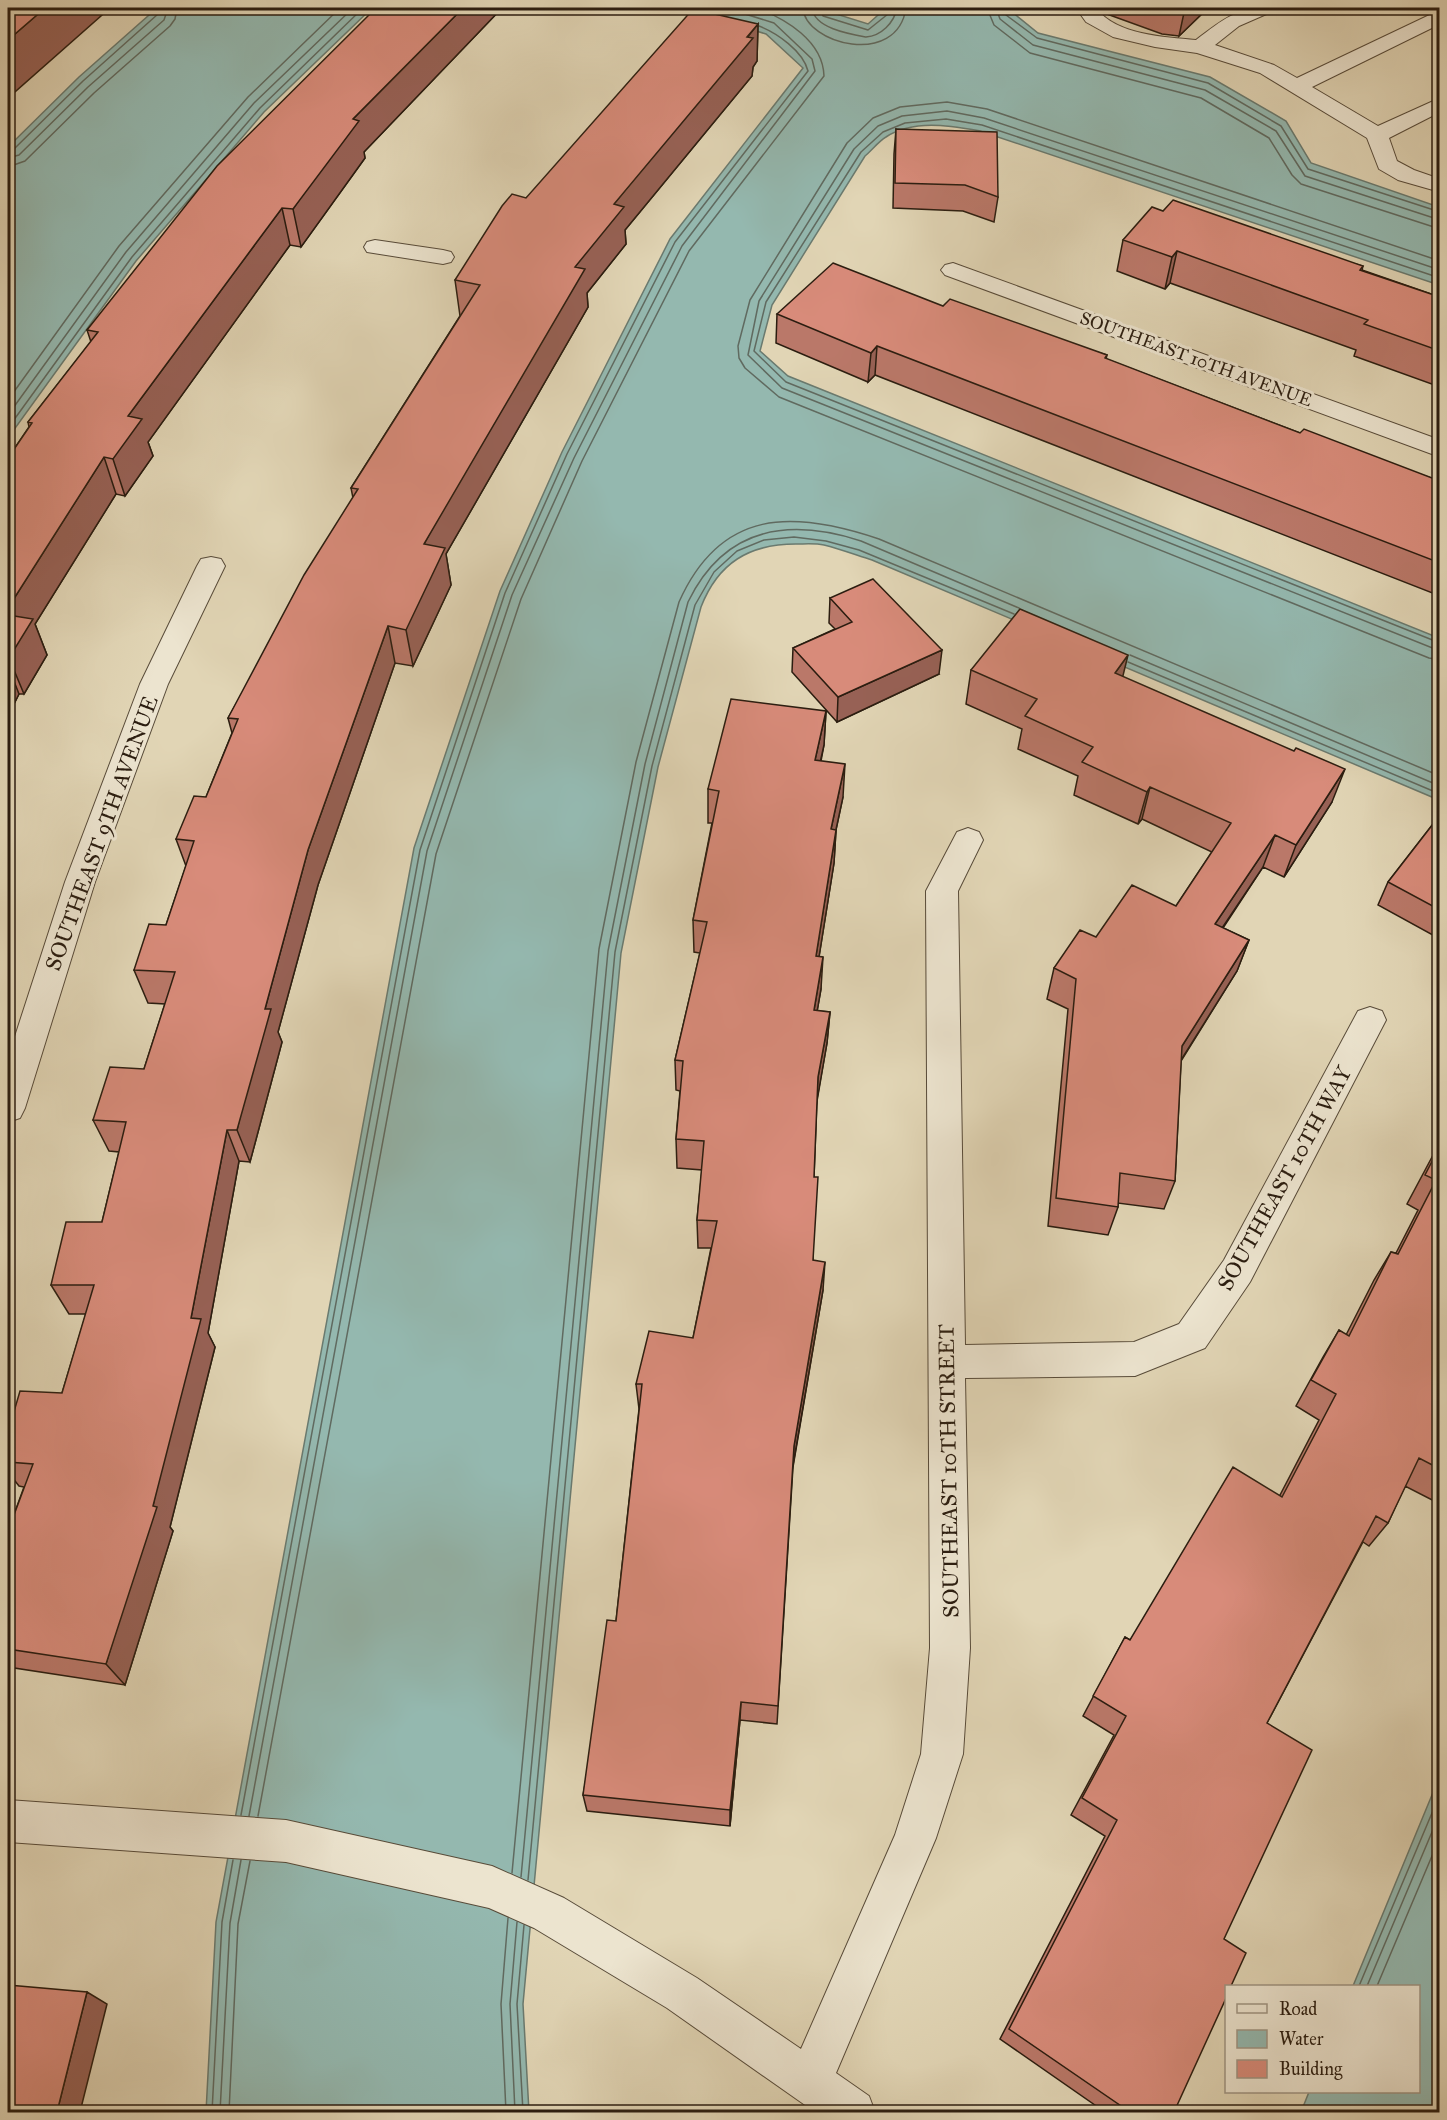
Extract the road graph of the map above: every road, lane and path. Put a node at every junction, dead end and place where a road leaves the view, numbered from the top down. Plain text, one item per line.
1 (1086, 8) edge
2 (1264, 8) edge
3 (1440, 16) edge
4 (1200, 47) junction
5 (1298, 86) junction
6 (1440, 104) edge
7 (1377, 135) junction
8 (1440, 186) edge
9 (375, 247) dead end
10 (443, 257) dead end
11 (953, 270) dead end
12 (1440, 449) edge
13 (211, 566) dead end
14 (968, 840) dead end
15 (1370, 1020) dead end
16 (8, 1108) edge
17 (947, 1362) junction
18 (8, 1821) edge
19 (809, 2082) junction
20 (853, 2112) edge

1 - 4 lane
2 - 4 lane
3 - 5 lane
4 - 5 lane
5 - 7 lane
6 - 7 lane
7 - 8 lane
9 - 10 lane
11 - 12 street, SOUTHEAST 10TH AVENUE
13 - 16 street, SOUTHEAST 9TH AVENUE
14 - 17 street, SOUTHEAST 10TH STREET
15 - 17 street, SOUTHEAST 10TH WAY
17 - 19 street, SOUTHEAST 10TH STREET
18 - 19 street
19 - 20 street

